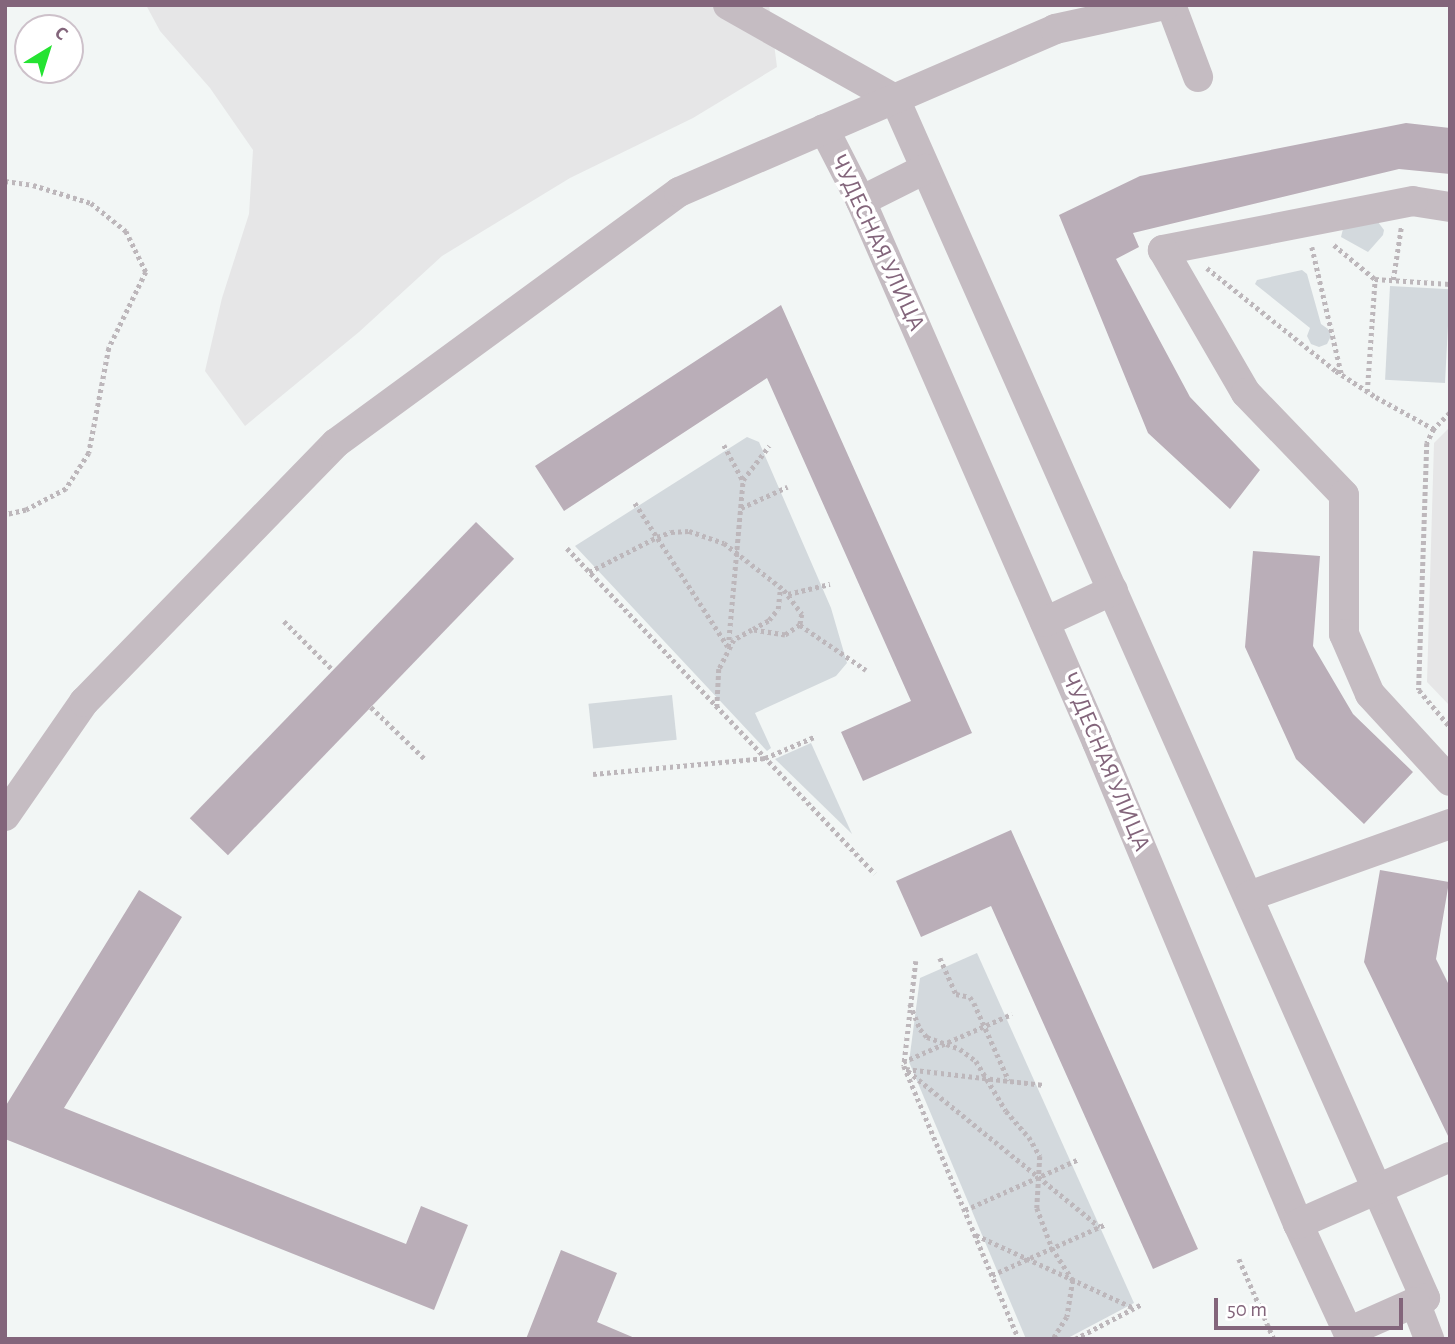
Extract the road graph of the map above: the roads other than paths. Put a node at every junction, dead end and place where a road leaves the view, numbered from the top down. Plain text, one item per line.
1 (729, 5) edge
2 (1165, 5) edge
3 (1171, 5) edge
4 (1198, 77) dead end
5 (895, 99) junction
6 (824, 129) junction
7 (925, 169) junction
8 (861, 201) junction
9 (1450, 207) edge
10 (1113, 590) junction
11 (1045, 622) junction
12 (1450, 781) edge
13 (5, 816) edge
14 (1450, 824) edge
15 (1250, 896) junction
16 (1450, 1157) edge
17 (1380, 1189) junction
18 (1298, 1224) junction
19 (1415, 1302) junction
20 (1429, 1339) edge

1 - 5 street
2 - 5 street
3 - 4 street
5 - 6 street
5 - 7 street
6 - 8 street, ЧУДЕСНАЯ УЛИЦА
6 - 13 street
7 - 8 street
7 - 10 street
8 - 11 street, ЧУДЕСНАЯ УЛИЦА
9 - 12 street
10 - 11 street
10 - 15 street
11 - 18 street, ЧУДЕСНАЯ УЛИЦА
14 - 15 street
15 - 17 street
16 - 17 street
17 - 18 street
17 - 19 street
18 - 19 street, ЧУДЕСНАЯ УЛИЦА
19 - 20 street

